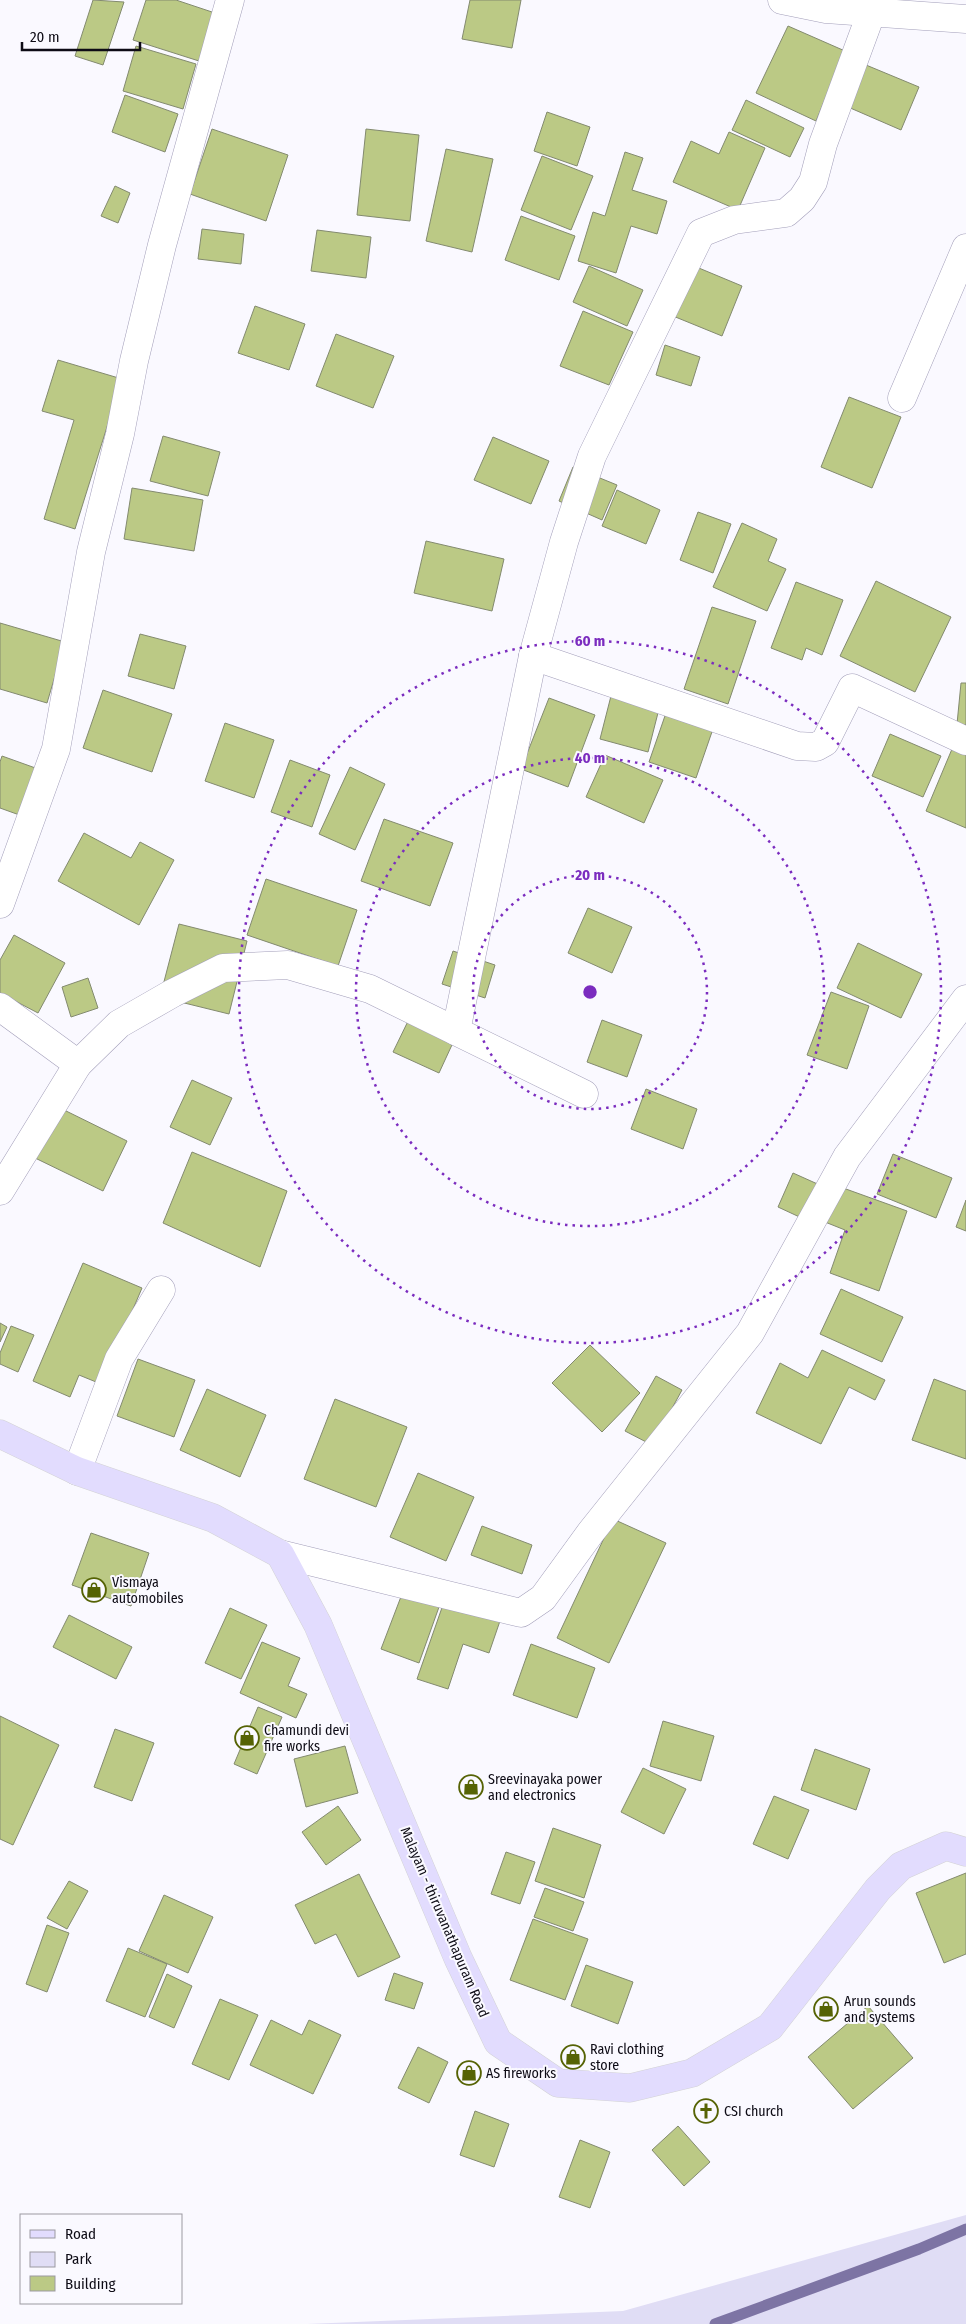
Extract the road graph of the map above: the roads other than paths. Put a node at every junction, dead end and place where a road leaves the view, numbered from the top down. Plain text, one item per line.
1 (230, 0) edge
2 (782, 0) edge
3 (872, 11) junction
4 (966, 19) edge
5 (966, 248) edge
6 (902, 398) dead end
7 (533, 656) junction
8 (966, 741) edge
9 (0, 904) edge
10 (966, 999) edge
11 (0, 1008) edge
12 (456, 1031) junction
13 (78, 1064) junction
14 (584, 1094) dead end
15 (0, 1191) edge
16 (161, 1290) dead end
17 (0, 1434) edge
18 (77, 1471) junction
19 (280, 1554) junction
20 (966, 1852) edge

1 - 9 street
2 - 3 street
3 - 4 street
3 - 7 street
5 - 6 street
7 - 8 street
7 - 12 street
10 - 19 street
11 - 13 street
12 - 13 street
12 - 14 street
13 - 15 street
16 - 18 street
17 - 18 main road
18 - 19 main road
19 - 20 main road, Malayam - thiruvanathapuram Road

